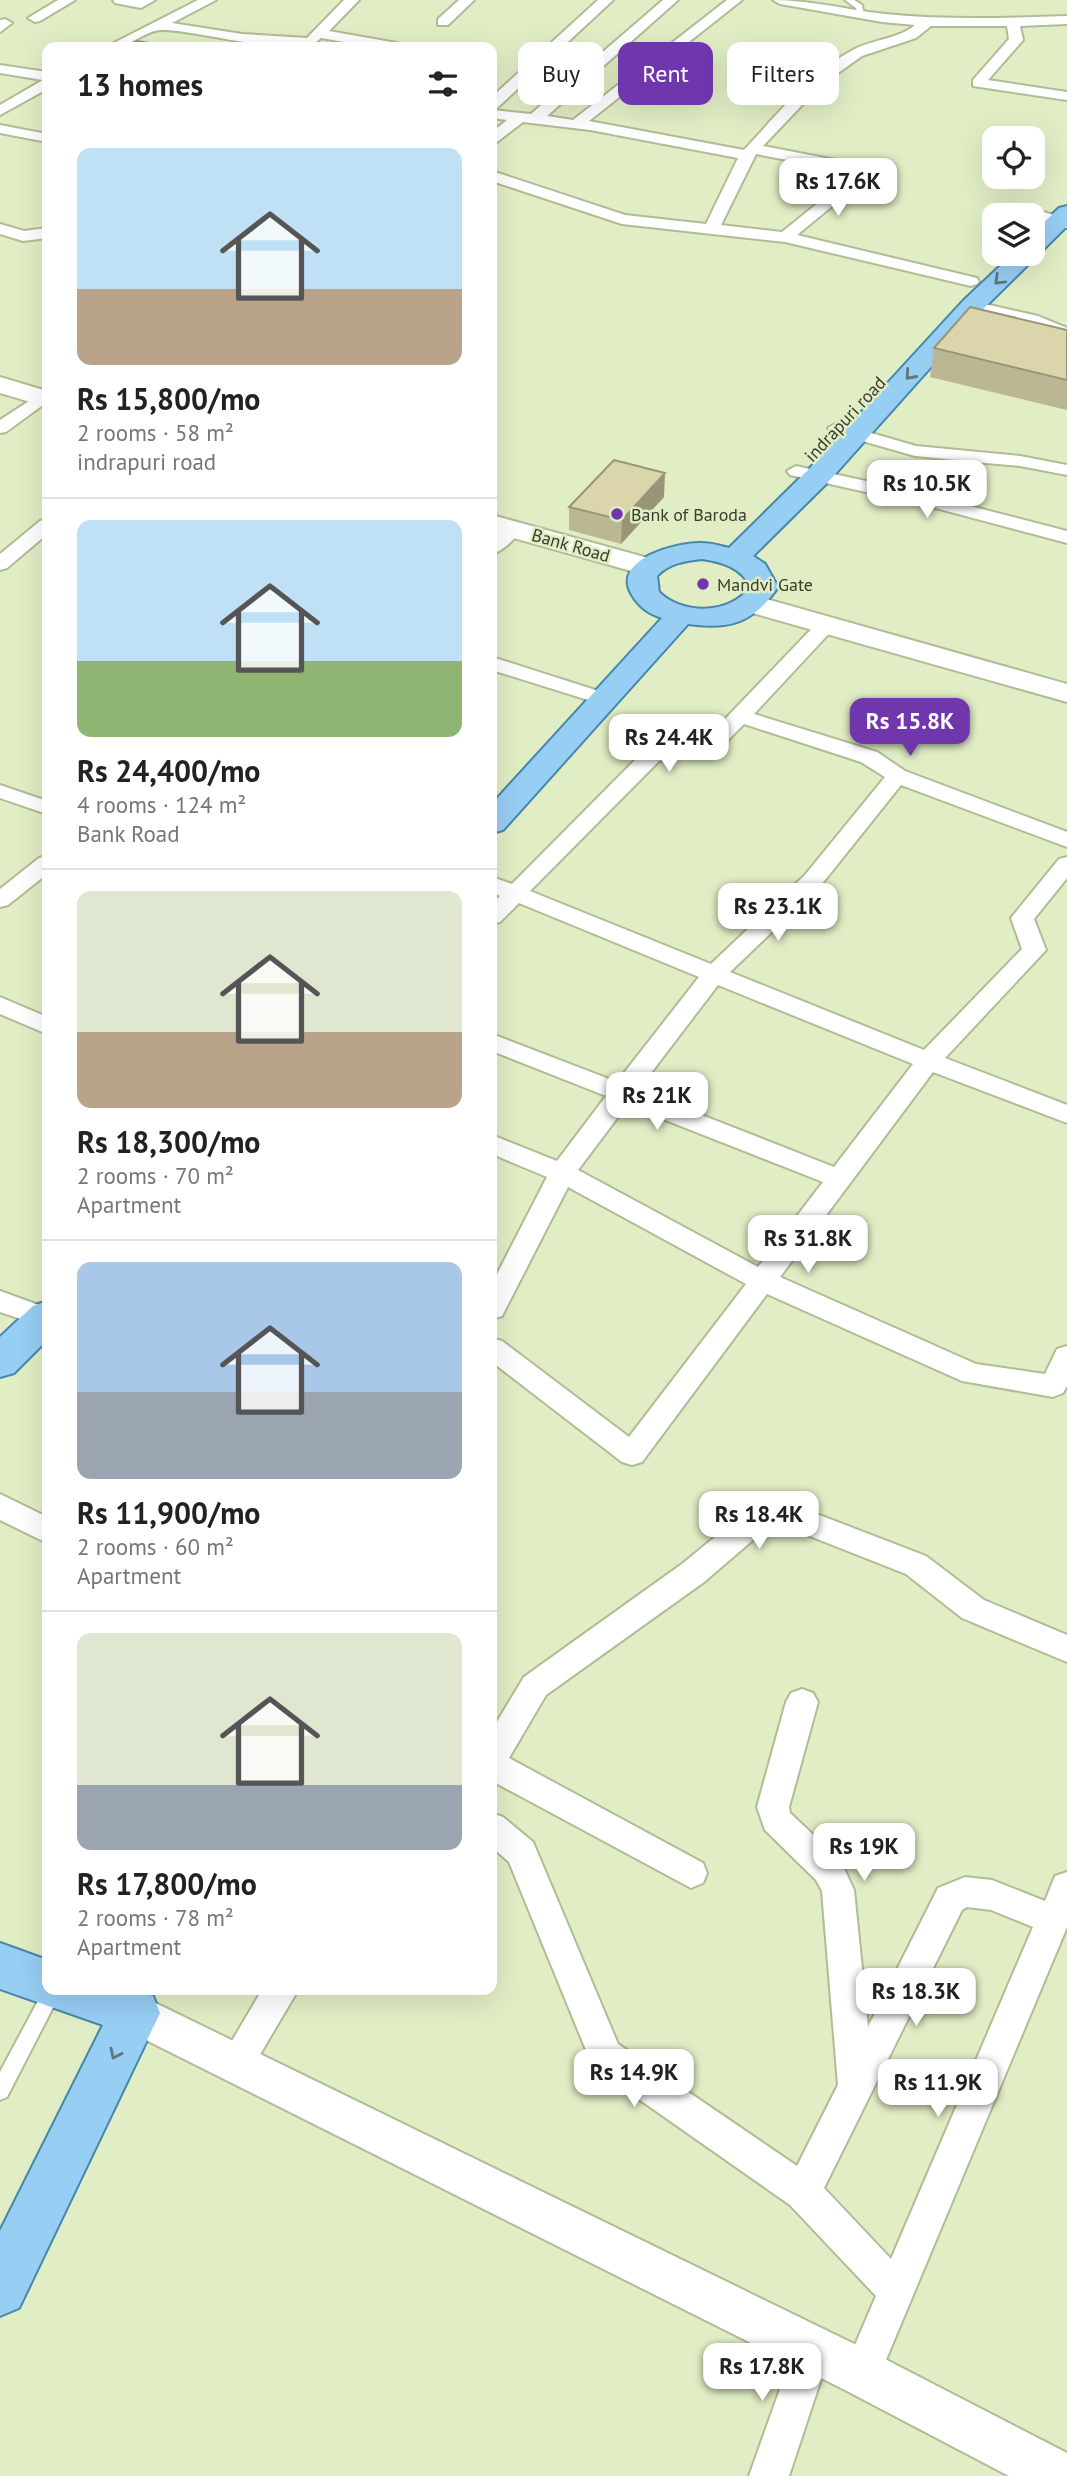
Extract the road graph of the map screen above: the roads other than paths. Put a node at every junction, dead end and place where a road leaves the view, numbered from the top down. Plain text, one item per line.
1 (68, 0) edge
2 (120, 0) edge
3 (148, 0) edge
4 (209, 0) edge
5 (352, 0) edge
6 (467, 0) edge
7 (606, 0) edge
8 (671, 0) edge
9 (735, 0) edge
10 (780, 0) edge
11 (849, 0) edge
12 (861, 15) junction
13 (35, 18) dead end
14 (1067, 20) edge
15 (443, 22) dead end
16 (928, 22) junction
17 (1012, 22) junction
18 (157, 25) junction
19 (313, 41) edge
20 (123, 42) edge
21 (0, 69) edge
22 (42, 75) edge
23 (42, 86) edge
24 (1067, 96) edge
25 (497, 100) edge
26 (0, 111) edge
27 (497, 115) edge
28 (520, 117) junction
29 (536, 118) junction
30 (577, 124) junction
31 (0, 129) edge
32 (497, 135) edge
33 (42, 137) edge
34 (750, 152) junction
35 (497, 182) edge
36 (1067, 192) edge
37 (1053, 219) edge
38 (0, 229) edge
39 (711, 229) junction
40 (42, 234) edge
41 (785, 237) junction
42 (991, 266) edge
43 (1010, 266) edge
44 (972, 294) junction
45 (1067, 334) edge
46 (0, 385) edge
47 (42, 397) edge
48 (42, 400) edge
49 (0, 428) edge
50 (847, 431) junction
51 (970, 456) junction
52 (1067, 470) edge
53 (807, 473) junction
54 (931, 501) junction
55 (502, 526) edge
56 (42, 533) edge
57 (1067, 537) edge
58 (724, 556) junction
59 (0, 564) edge
60 (649, 567) junction
61 (752, 604) junction
62 (682, 613) junction
63 (828, 623) junction
64 (497, 665) edge
65 (1067, 694) edge
66 (604, 699) junction
67 (740, 716) junction
68 (897, 776) junction
69 (0, 791) edge
70 (42, 806) edge
71 (497, 817) edge
72 (1067, 840) edge
73 (1067, 864) edge
74 (42, 870) edge
75 (497, 886) edge
76 (515, 893) junction
77 (0, 900) edge
78 (497, 913) edge
79 (713, 974) junction
80 (0, 1005) edge
81 (42, 1024) edge
82 (497, 1044) edge
83 (928, 1061) junction
84 (622, 1093) junction
85 (1067, 1114) edge
86 (497, 1146) edge
87 (562, 1173) junction
88 (839, 1179) junction
89 (763, 1281) junction
90 (497, 1299) edge
91 (0, 1301) edge
92 (42, 1316) edge
93 (42, 1321) edge
94 (497, 1352) edge
95 (1067, 1356) edge
96 (0, 1362) edge
97 (0, 1506) edge
98 (42, 1528) edge
99 (1067, 1649) edge
100 (802, 1702) dead end
101 (497, 1750) edge
102 (497, 1768) edge
103 (497, 1831) edge
104 (691, 1873) dead end
105 (1067, 1887) edge
106 (1053, 1920) junction
107 (0, 1966) edge
108 (42, 1980) edge
109 (81, 1995) edge
110 (82, 1995) edge
111 (84, 1995) edge
112 (278, 1995) edge
113 (236, 2063) junction
114 (856, 2086) junction
115 (0, 2091) edge
116 (803, 2192) junction
117 (0, 2289) edge
118 (896, 2291) junction
119 (812, 2349) junction
120 (862, 2373) junction
121 (769, 2476) edge
122 (1060, 2476) edge

1 - 13 street
2 - 3 street
4 - 18 street
5 - 19 street
6 - 15 street
7 - 25 street
8 - 29 street
9 - 30 street
10 - 12 street
11 - 12 lane
12 - 16 street
14 - 17 street
16 - 17 street
16 - 34 street
17 - 24 street
18 - 19 street
18 - 20 street
21 - 22 street
23 - 26 street
27 - 28 street
28 - 29 street
28 - 32 street
29 - 30 street
30 - 34 street
31 - 33 street
34 - 39 street
34 - 41 street
35 - 39 street
36 - 37 main road
38 - 40 street
39 - 41 street
41 - 44 street
42 - 44 main road
43 -> 44 main road
44 - 45 street
44 - 50 main road
46 - 47 main road
48 - 49 street
50 - 51 street
50 - 53 main road
51 - 52 street
51 - 54 street
53 - 54 street
53 - 58 main road
54 - 57 street
55 - 60 main road, Bank Road
56 - 59 street
58 - 60 main road
58 - 61 main road
60 - 62 main road
61 - 62 main road
61 - 63 main road
62 - 66 main road
63 - 65 main road
63 - 67 street
64 - 66 street
66 - 71 main road
67 - 68 street
67 - 76 street
68 - 72 street
68 - 79 street
69 - 70 street
73 - 83 street
74 - 77 street
75 - 76 street
76 - 78 street
76 - 79 street
79 - 83 street
79 - 84 street
80 - 81 street
82 - 84 street
83 - 85 street
83 - 88 street
84 - 87 street
84 - 88 street
86 - 87 street
87 - 89 street
87 - 90 street
88 - 89 street
89 - 94 street
89 - 95 street
91 - 92 street
93 - 96 main road
97 - 98 street
99 - 101 street
100 - 114 street
102 - 104 street
103 - 116 street
105 - 106 street
106 - 114 street
106 - 118 street
107 - 108 main road
109 - 115 lane
110 -> 117 main road
111 - 113 street
112 - 113 street
113 - 119 street
114 - 116 street
116 - 118 street
118 - 120 street
119 - 120 street
119 - 121 street
120 - 122 street

